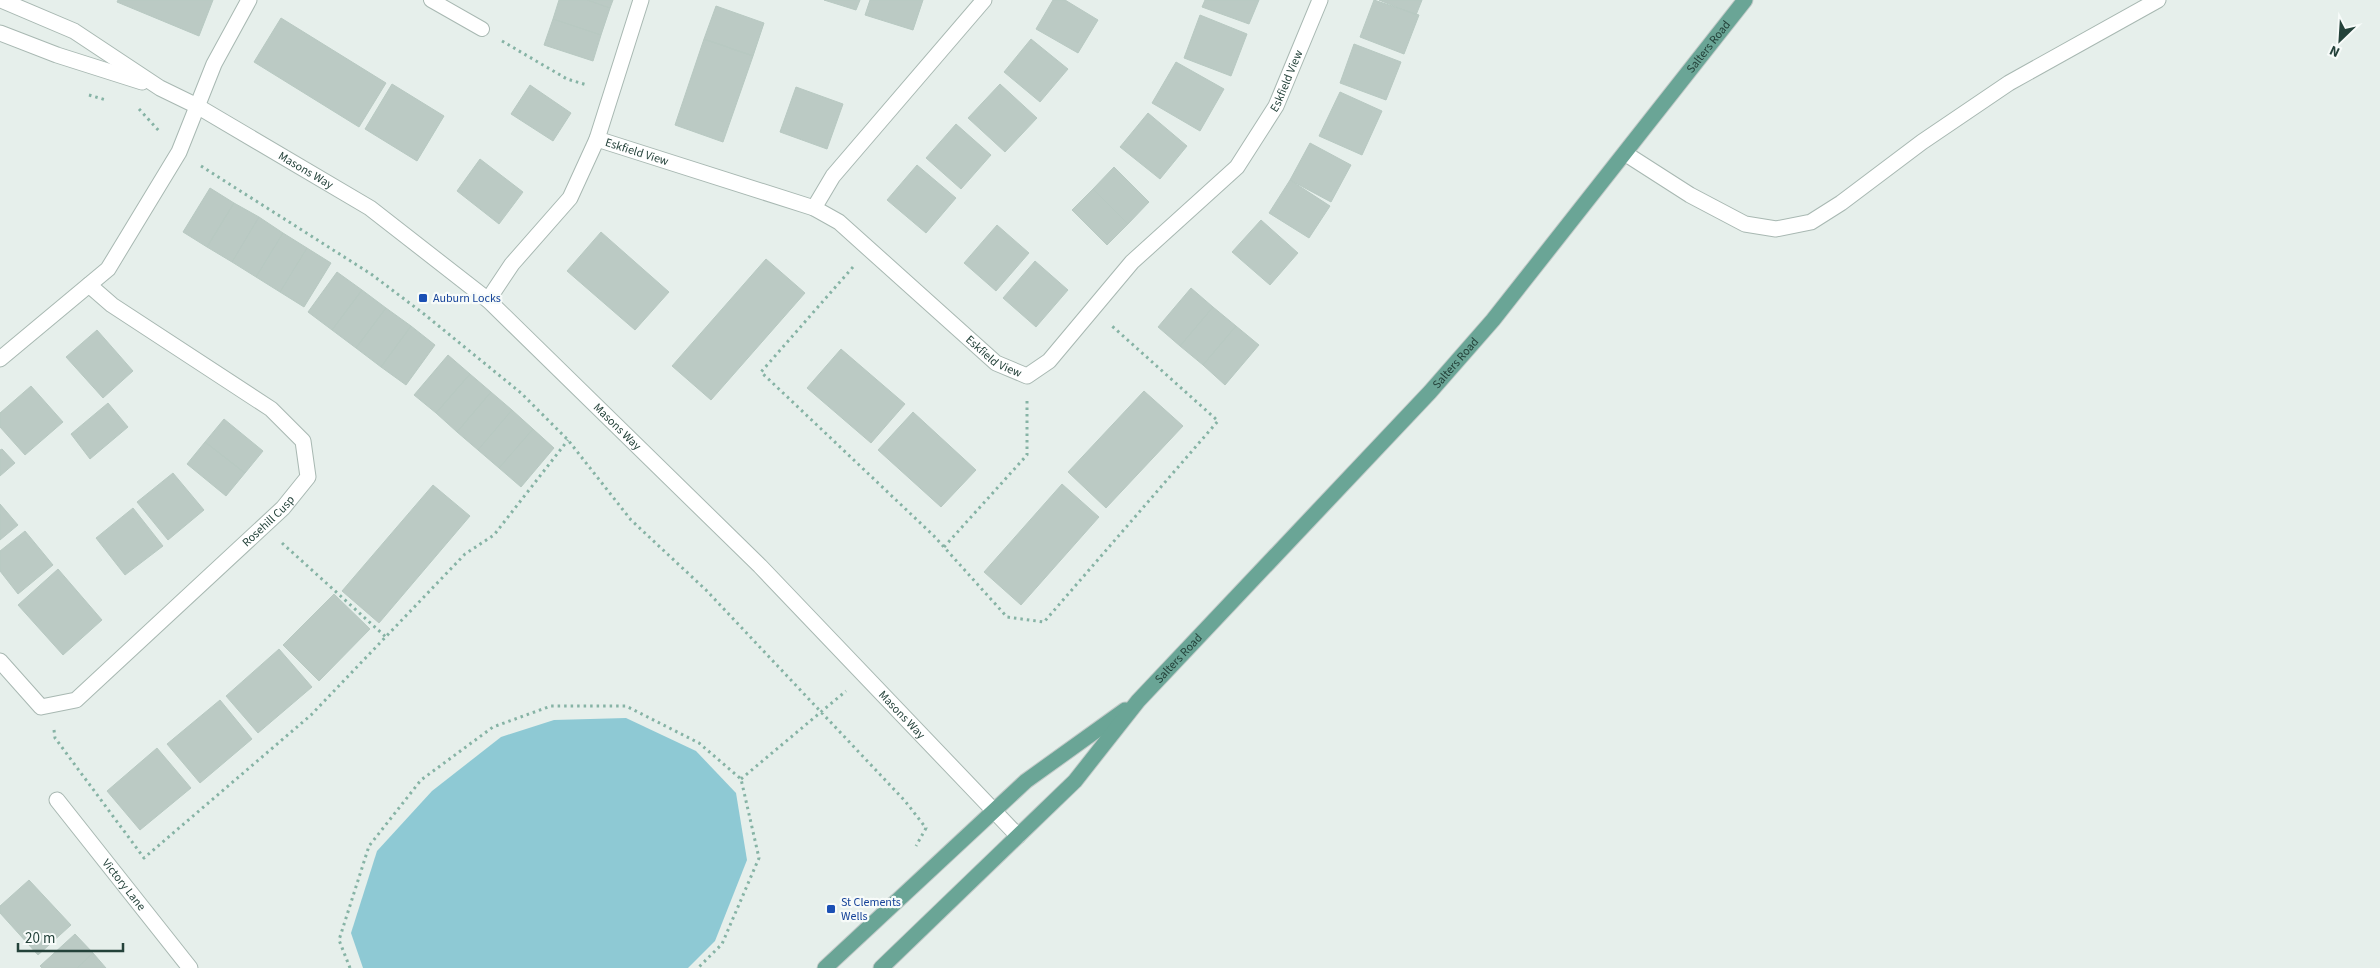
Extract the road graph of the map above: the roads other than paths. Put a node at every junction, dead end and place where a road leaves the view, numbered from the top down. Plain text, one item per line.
1 (1, 0) edge
2 (249, 0) edge
3 (431, 0) edge
4 (642, 0) edge
5 (984, 0) edge
6 (1320, 0) edge
7 (1745, 0) edge
8 (2158, 0) edge
9 (482, 29) road end
10 (0, 32) edge
11 (160, 88) junction
12 (197, 106) junction
13 (597, 139) junction
14 (1626, 154) junction
15 (814, 208) junction
16 (90, 286) junction
17 (488, 300) junction
18 (0, 359) edge
19 (0, 661) edge
20 (1138, 701) junction
21 (57, 800) dead end
22 (995, 810) junction
23 (1018, 836) junction
24 (190, 968) edge
25 (825, 968) edge
26 (881, 968) edge

1 - 11 street, Masons Way
2 - 12 street
3 - 9 lane
4 - 13 street
5 - 15 street
6 - 15 street, Eskfield View
7 - 14 main road, Salters Road
8 - 14 street
10 - 11 street, Masons Way
11 - 12 street, Masons Way
12 - 16 street
12 - 17 street, Masons Way
13 - 15 street, Eskfield View
13 - 17 street
14 - 20 main road, Salters Road
16 - 18 street
16 - 19 street, Rosehill Cusp
17 - 22 street, Masons Way
20 - 22 main road, Salters Road
20 - 23 main road, Salters Road
21 - 24 street, Victory Lane
22 - 23 street, Masons Way
22 - 25 main road, Salters Road
23 - 26 main road, Salters Road

